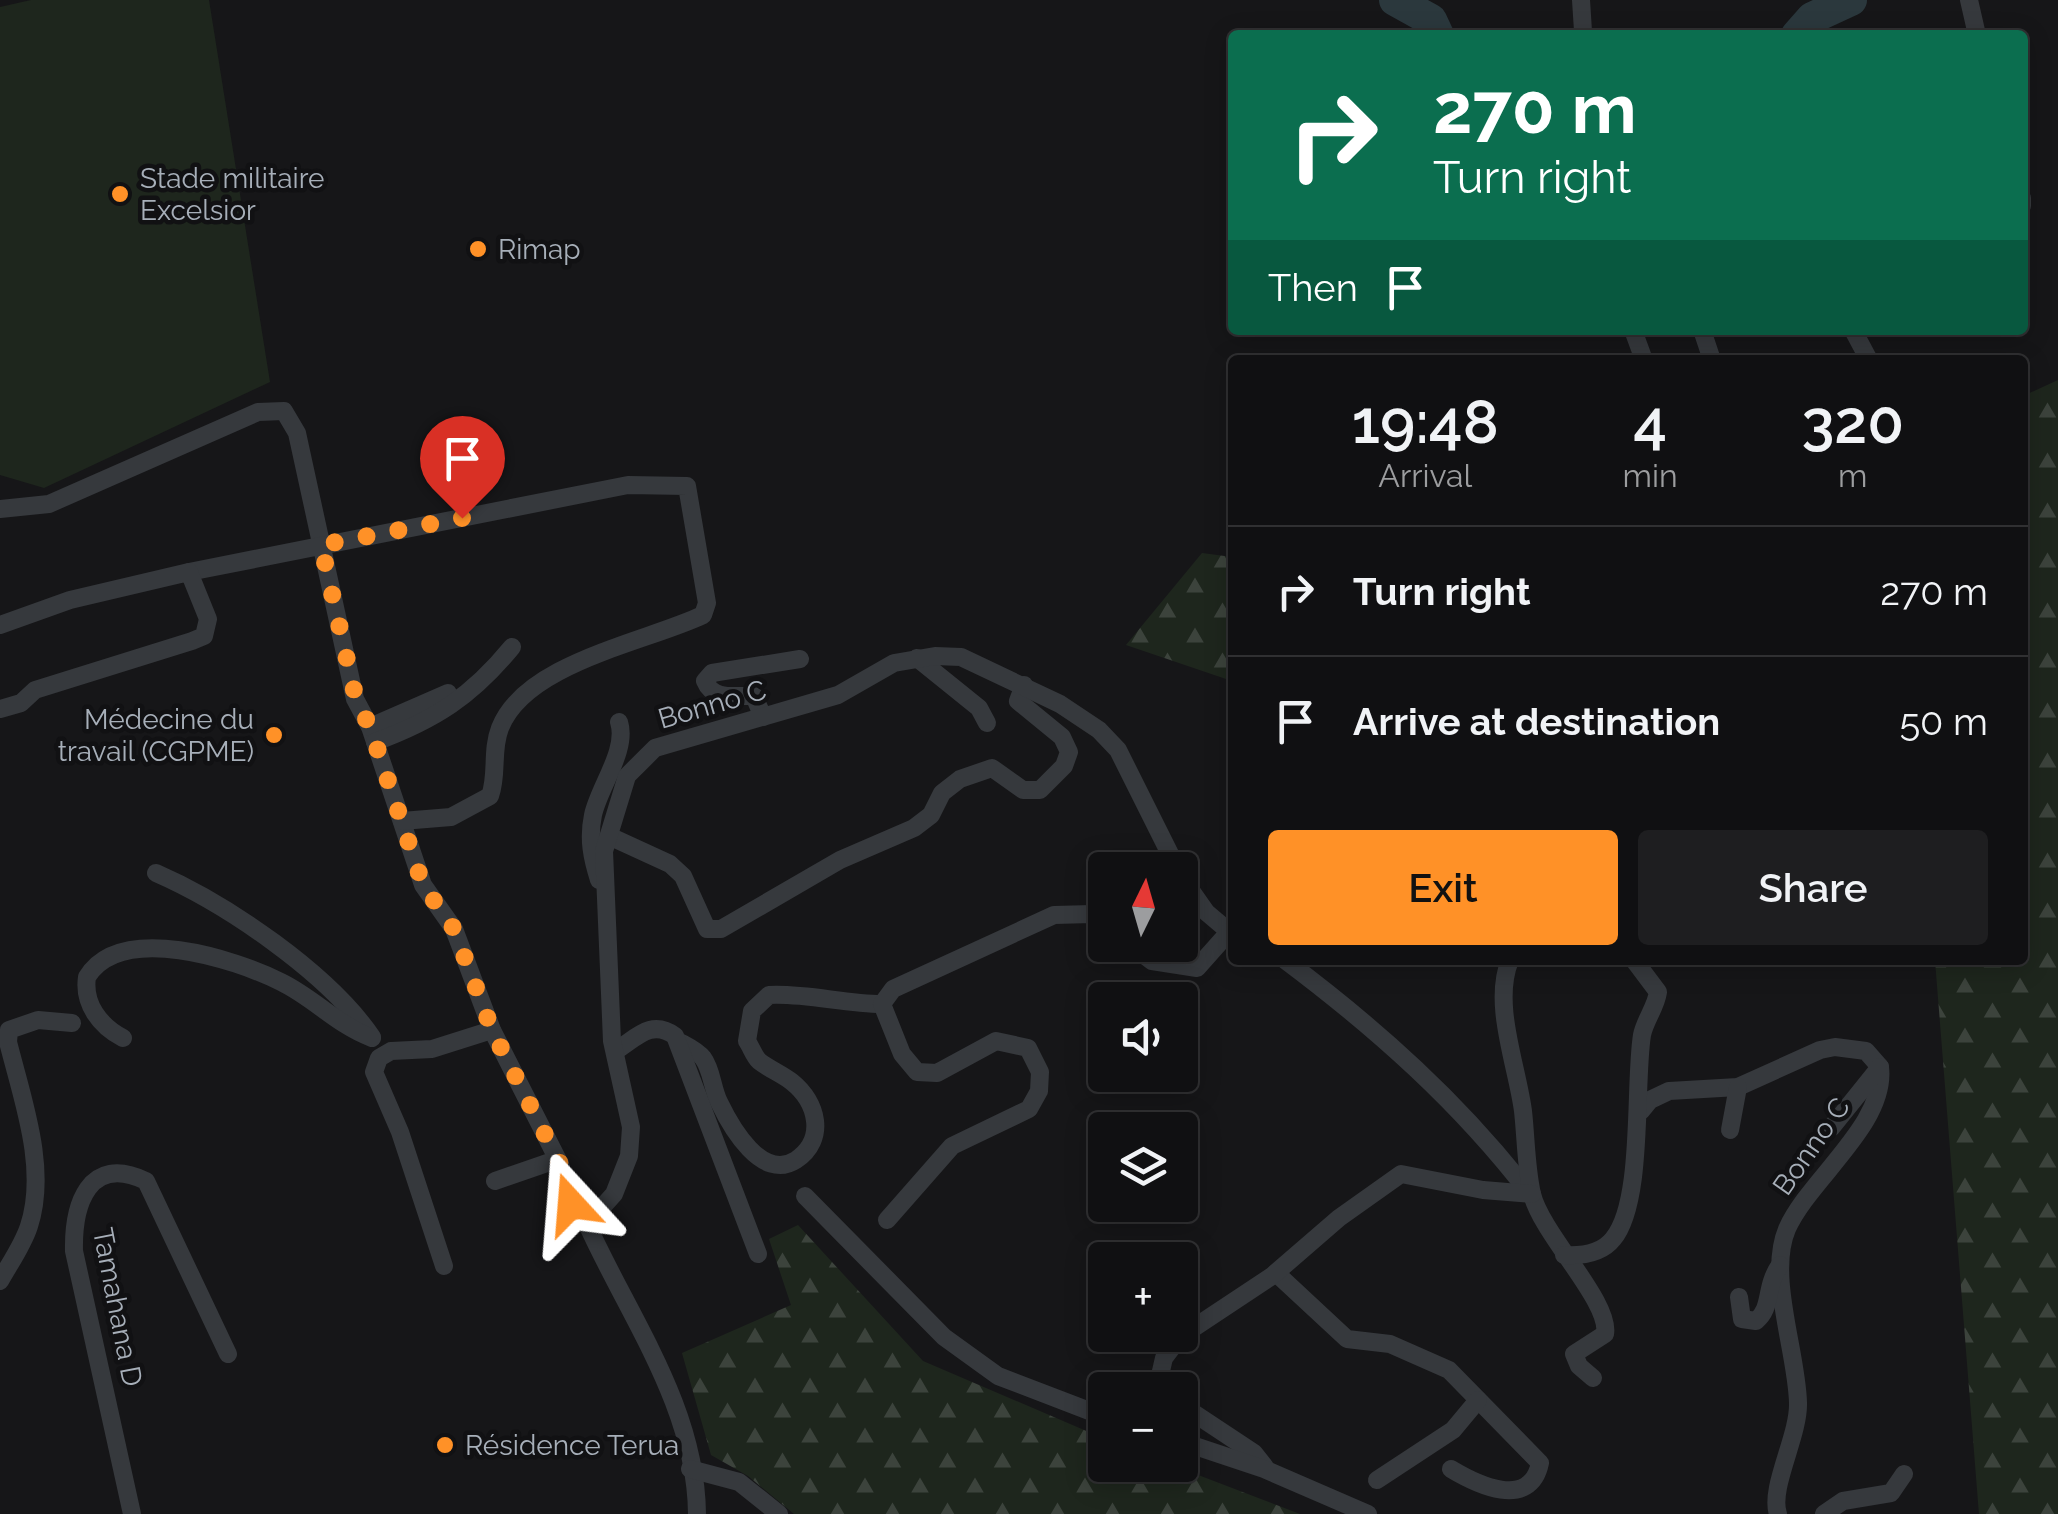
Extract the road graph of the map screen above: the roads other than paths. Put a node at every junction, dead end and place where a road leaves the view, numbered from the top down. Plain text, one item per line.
1 (1581, 0) edge
2 (1583, 30) dead end
3 (0, 509) edge
4 (321, 545) junction
5 (189, 572) junction
6 (0, 625) edge
7 (512, 647) dead end
8 (918, 658) junction
9 (800, 659) dead end
10 (1024, 685) junction
11 (448, 692) dead end
12 (0, 709) edge
13 (763, 716) junction
14 (619, 722) dead end
15 (987, 723) dead end
16 (372, 735) junction
17 (402, 821) junction
18 (608, 836) junction
19 (1169, 852) edge
20 (156, 873) dead end
21 (602, 889) junction
22 (1198, 900) edge
23 (1088, 914) edge
24 (1228, 930) edge
25 (1228, 936) edge
26 (1158, 962) edge
27 (1291, 965) edge
28 (1508, 965) edge
29 (1638, 965) edge
30 (882, 1004) junction
31 (72, 1022) dead end
32 (492, 1030) junction
33 (123, 1038) dead end
34 (372, 1038) junction
35 (678, 1041) junction
36 (617, 1050) junction
37 (391, 1051) junction
38 (1880, 1068) junction
39 (1738, 1087) junction
40 (1641, 1111) junction
41 (1831, 1128) dead end
42 (1730, 1130) dead end
43 (560, 1164) junction
44 (496, 1181) dead end
45 (1531, 1194) junction
46 (806, 1196) dead end
47 (887, 1220) dead end
48 (587, 1224) junction
49 (758, 1254) dead end
50 (1564, 1256) junction
51 (444, 1266) dead end
52 (1780, 1266) junction
53 (1276, 1273) junction
54 (0, 1281) edge
55 (1739, 1297) dead end
56 (228, 1354) dead end
57 (1161, 1372) edge
58 (1593, 1378) dead end
59 (1478, 1400) junction
60 (1088, 1410) edge
61 (1198, 1416) edge
62 (1198, 1447) edge
63 (690, 1469) junction
64 (1450, 1470) dead end
65 (1269, 1472) junction
66 (1904, 1474) dead end
67 (1378, 1480) dead end
68 (1858, 1506) edge
69 (132, 1514) edge
70 (697, 1514) edge
71 (780, 1514) edge
72 (1368, 1514) edge
73 (1778, 1514) edge
74 (1824, 1514) edge

1 - 2 street
3 - 4 street
4 - 5 street
4 - 16 street
4 - 17 street
5 - 6 street
5 - 12 street
7 - 16 street
8 - 10 street, Bonno C
8 - 13 street, Bonno C
8 - 15 street
9 - 13 street
10 - 18 street
10 - 19 street, Bonno C
11 - 16 street
13 - 18 street, Bonno C
14 - 21 street
16 - 17 street
17 - 32 street
18 - 21 street, Bonno C
20 - 34 street
21 - 36 street, Bonno C
22 - 24 street, Bonno C
23 - 30 street
25 - 26 street
27 - 45 street
28 - 45 street
29 - 40 street
30 - 35 street
30 - 47 street
31 - 54 street
32 - 37 street
32 - 43 street
33 - 34 street
34 - 37 street
35 - 36 street
35 - 49 street
36 - 48 street, Bonno C
37 - 51 street
38 - 39 street, Bonno C
38 - 41 street
38 - 52 street, Bonno C
39 - 40 street, Bonno C
39 - 42 street
40 - 50 street
43 - 44 street
43 - 48 street
45 - 50 street
45 - 53 street
46 - 60 street
48 - 63 street
50 - 58 street
52 - 55 street
52 - 73 street, Bonno C
53 - 57 street
53 - 59 street
56 - 69 street, Tamahana D
59 - 64 street
59 - 67 street
61 - 65 street
62 - 65 street
63 - 70 street
63 - 71 street
65 - 72 street
66 - 68 street
68 - 74 street

